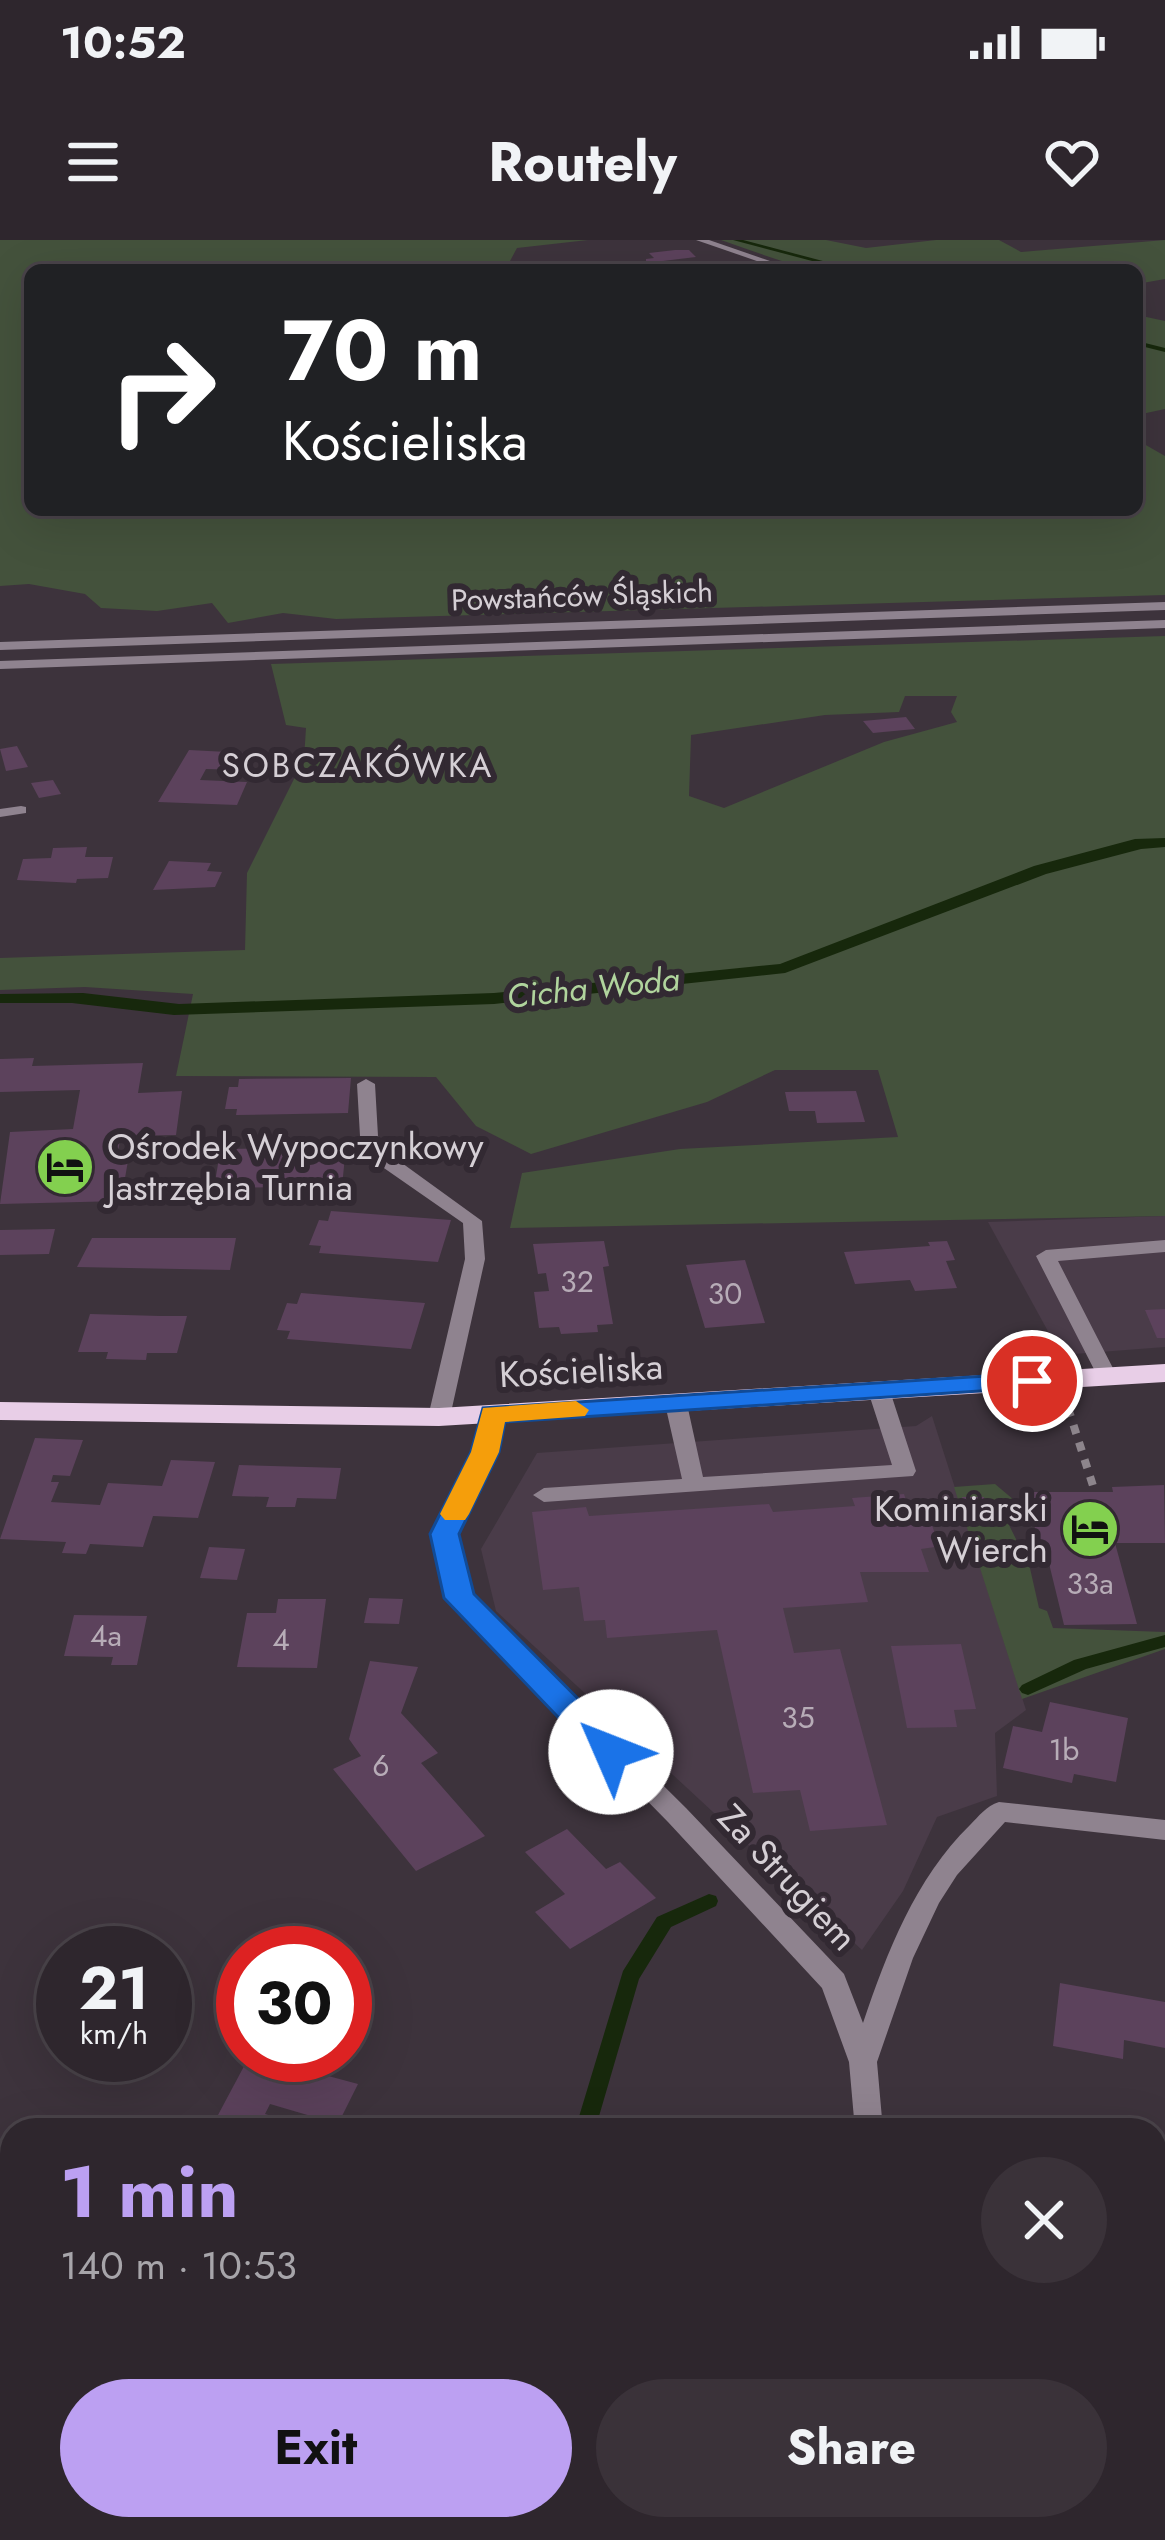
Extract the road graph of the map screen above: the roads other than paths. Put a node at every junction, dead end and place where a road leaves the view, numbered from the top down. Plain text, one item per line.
1 (700, 240) edge
2 (774, 264) edge
3 (1165, 606) edge
4 (1165, 624) edge
5 (0, 646) edge
6 (0, 665) edge
7 (21, 810) dead end
8 (0, 813) edge
9 (366, 1084) dead end
10 (1165, 1246) edge
11 (1165, 1373) edge
12 (1107, 1376) junction
13 (879, 1391) junction
14 (676, 1404) junction
15 (0, 1411) edge
16 (492, 1414) junction
17 (439, 1417) junction
18 (694, 1485) junction
19 (544, 1495) dead end
20 (1165, 1830) edge
21 (863, 2062) junction
22 (868, 2118) edge

1 - 2 street
3 - 5 street, Powstańców Śląskich
4 - 6 street
7 - 8 street
9 - 17 street
10 - 12 street
11 - 12 main road, Kościeliska
12 - 13 main road, Kościeliska
13 - 14 main road, Kościeliska
13 - 18 street
14 - 16 main road, Kościeliska
14 - 18 street
15 - 17 main road, Kościeliska
16 - 17 main road, Kościeliska
16 - 21 street, Za Strugiem
18 - 19 street
20 - 21 street, Za Strugiem
21 - 22 street, Za Strugiem

